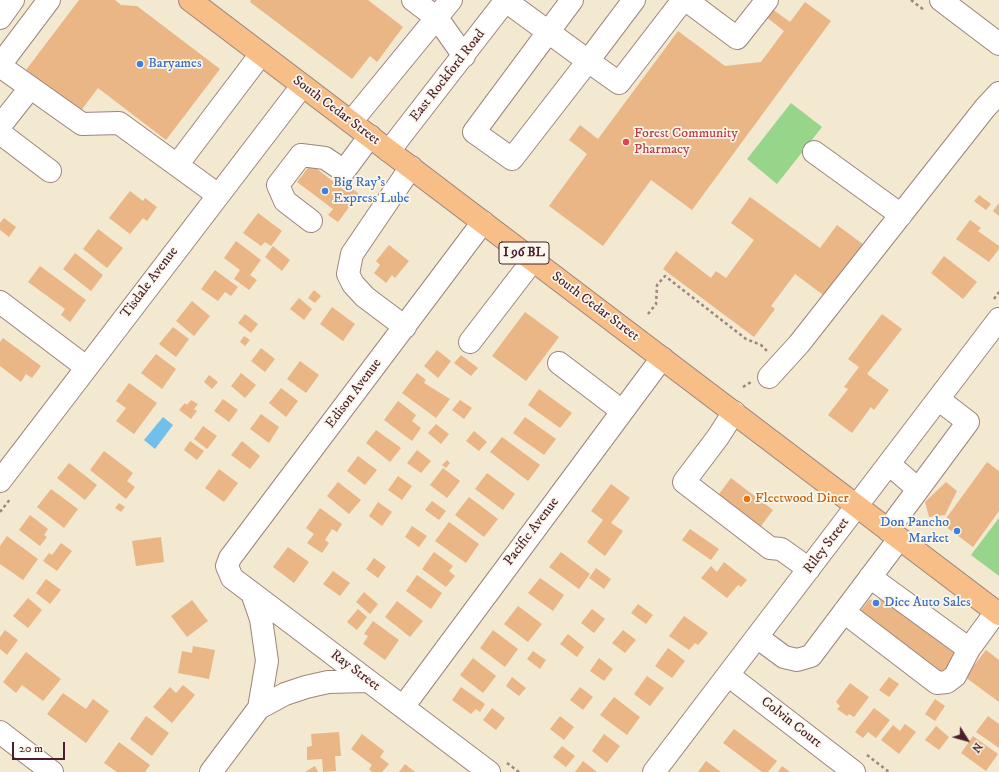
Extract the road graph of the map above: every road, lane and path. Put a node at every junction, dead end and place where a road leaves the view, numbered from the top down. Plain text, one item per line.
1 (13, 0) edge
2 (48, 0) edge
3 (190, 0) edge
4 (413, 0) edge
5 (451, 0) edge
6 (506, 0) edge
7 (572, 0) edge
8 (634, 0) edge
9 (685, 0) edge
10 (767, 0) edge
11 (941, 0) edge
12 (0, 18) edge
13 (437, 18) junction
14 (549, 32) junction
15 (8, 37) edge
16 (999, 44) edge
17 (261, 54) junction
18 (464, 56) junction
19 (588, 61) junction
20 (0, 66) edge
21 (302, 86) junction
22 (30, 88) junction
23 (999, 93) edge
24 (352, 122) junction
25 (0, 126) edge
26 (0, 133) edge
27 (370, 136) junction
28 (389, 151) junction
29 (814, 152) dead end
30 (177, 165) junction
31 (411, 168) junction
32 (50, 171) dead end
33 (218, 194) junction
34 (901, 215) junction
35 (311, 221) dead end
36 (483, 222) junction
37 (533, 260) junction
38 (0, 302) edge
39 (648, 314) dead end
40 (999, 319) edge
41 (405, 327) junction
42 (470, 342) dead end
43 (771, 355) dead end
44 (662, 358) junction
45 (559, 363) dead end
46 (86, 367) junction
47 (761, 379) joint
48 (743, 387) dead end
49 (938, 399) junction
50 (622, 411) junction
51 (734, 412) junction
52 (889, 464) junction
53 (0, 481) edge
54 (918, 489) junction
55 (857, 506) junction
56 (894, 535) junction
57 (227, 566) joint
58 (809, 569) junction
59 (870, 577) junction
60 (252, 594) junction
61 (844, 612) junction
62 (998, 613) edge
63 (757, 637) junction
64 (969, 649) junction
65 (728, 675) junction
66 (367, 681) junction
67 (403, 706) junction
68 (260, 708) junction
69 (0, 732) edge
70 (497, 766) edge
71 (52, 772) edge
72 (211, 772) edge
73 (519, 772) edge
74 (654, 772) edge
75 (854, 772) edge

1 - 12 street
2 - 15 street
3 - 17 main road, South Cedar Street / I 96 BL
4 - 13 street
5 - 13 street
6 - 14 street
6 - 18 street, East Rockford Road
7 - 14 street
8 - 19 street
9 - 10 street
9 - 19 street
11 - 16 street
13 - 18 street
13 - 24 street
14 - 19 street
14 - 19 street
15 - 20 street
17 - 21 main road, South Cedar Street / I 96 BL
17 - 30 street
18 - 28 street, East Rockford Road
20 - 22 street
21 - 24 main road, South Cedar Street / I 96 BL
21 - 33 street, Tisdale Avenue
22 - 25 street
22 - 30 street
23 - 34 street
24 - 27 main road, South Cedar Street / I 96 BL
26 - 32 street
27 - 28 main road, South Cedar Street / I 96 BL
27 - 35 street
28 - 31 main road, South Cedar Street / I 96 BL
29 - 34 street
30 - 33 street
31 - 36 main road, South Cedar Street / I 96 BL
31 - 41 street
33 - 46 street, Tisdale Avenue
34 - 47 street
36 - 37 main road, South Cedar Street / I 96 BL
36 - 41 street, Edison Avenue
37 - 42 street
37 - 44 main road, South Cedar Street / I 96 BL
38 - 46 street
39 - 43 path
40 - 49 street, Riley Street
41 - 57 street, Edison Avenue
44 - 50 street, Pacific Avenue
44 - 51 main road, South Cedar Street / I 96 BL
45 - 50 street
46 - 53 street, Tisdale Avenue
47 - 48 path
49 - 52 street, Riley Street
49 - 54 street
50 - 67 street, Pacific Avenue
51 - 55 main road, South Cedar Street / I 96 BL
51 - 58 street
52 - 54 street
52 - 55 street, Riley Street
54 - 56 street
55 - 56 main road, South Cedar Street / I 96 BL
55 - 58 street, Riley Street
56 - 59 street
56 - 62 main road, South Cedar Street / I 96 BL
57 - 60 street, Ray Street
58 - 63 street, Riley Street
59 - 61 street
59 - 64 street
60 - 66 street, Ray Street
60 - 68 street
61 - 63 street
61 - 64 street
62 - 64 street
63 - 65 street, Riley Street
65 - 74 street, Riley Street
65 - 75 street, Colvin Court
66 - 67 street, Ray Street
66 - 68 street
67 - 70 street, Ray Street
68 - 72 street
69 - 71 street
70 - 73 path

